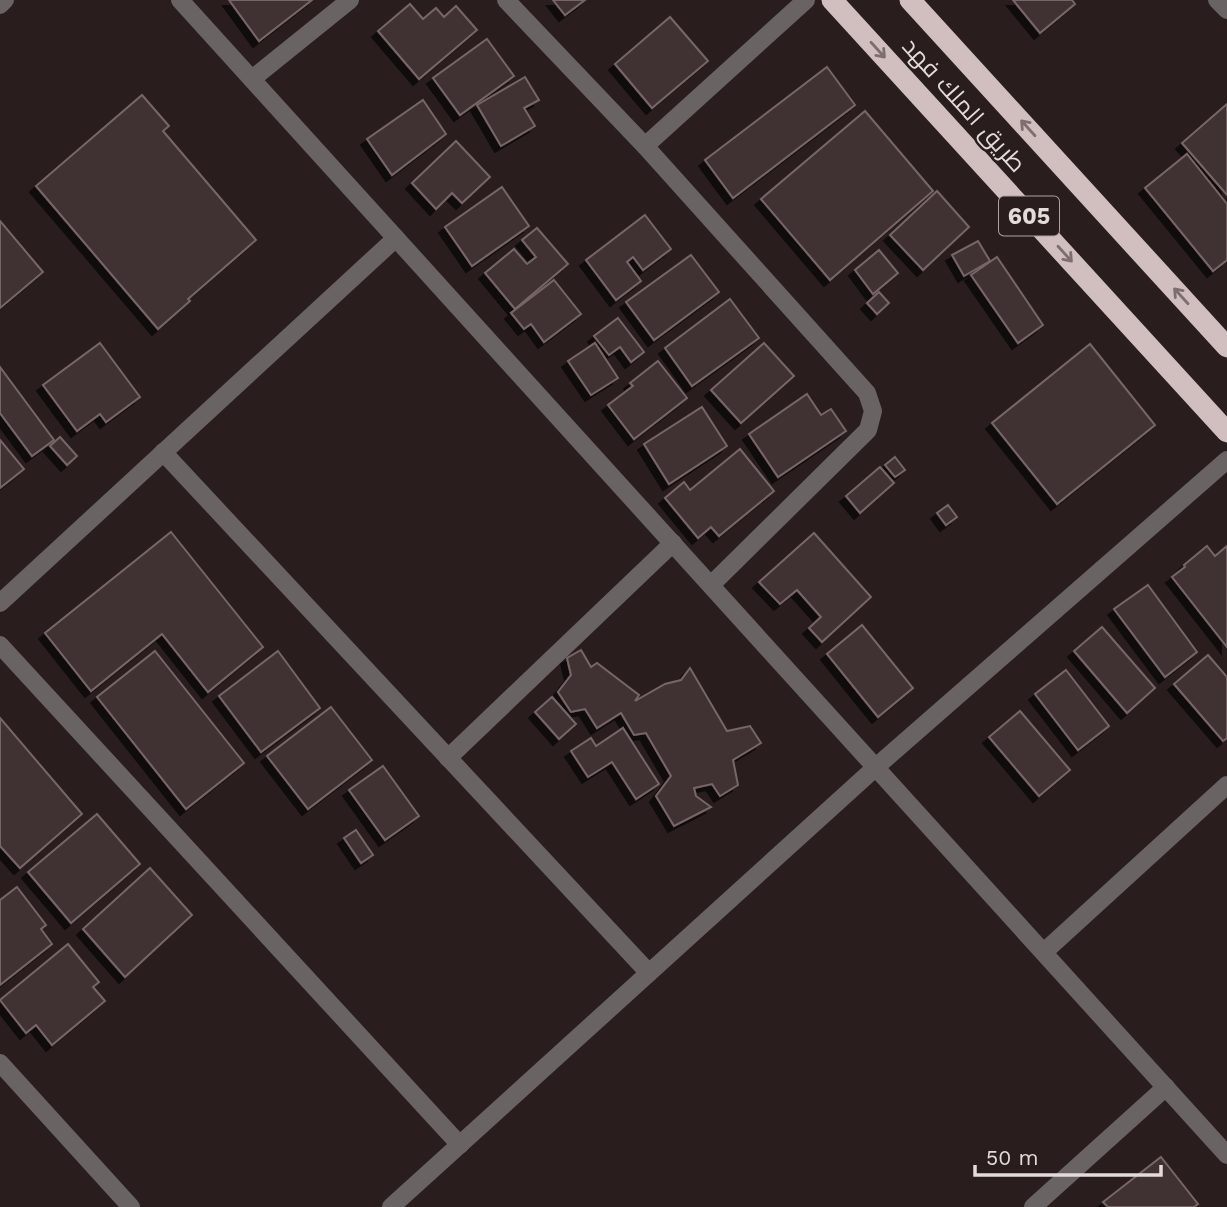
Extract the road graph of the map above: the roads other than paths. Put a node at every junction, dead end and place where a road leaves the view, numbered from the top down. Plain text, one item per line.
1 (5, 0) edge
2 (180, 0) edge
3 (351, 0) edge
4 (506, 0) edge
5 (806, 0) edge
6 (832, 0) edge
7 (910, 0) edge
8 (1217, 0) edge
9 (0, 5) edge
10 (1227, 10) edge
11 (252, 79) junction
12 (645, 146) junction
13 (396, 238) junction
14 (1227, 346) edge
15 (1227, 432) edge
16 (163, 453) junction
17 (1227, 460) edge
18 (673, 543) junction
19 (711, 585) junction
20 (0, 603) edge
21 (0, 645) edge
22 (447, 758) junction
23 (876, 767) junction
24 (1227, 785) edge
25 (1044, 952) junction
26 (649, 973) junction
27 (0, 1063) edge
28 (1166, 1087) junction
29 (460, 1145) junction
30 (1227, 1155) edge
31 (131, 1207) edge
32 (391, 1207) edge
33 (1033, 1207) edge

1 - 9 street
2 - 11 street
3 - 11 street
4 - 12 street
5 - 12 street
6 -> 15 highway, طريق الملك فهد / 605
14 -> 7 highway, طريق الملك فهد / 605
8 - 10 street
11 - 13 street
12 - 19 street
13 - 16 street
13 - 18 street
16 - 20 street
16 - 22 street
17 - 23 street
18 - 19 street
18 - 22 street
19 - 23 street
21 - 29 street
22 - 26 street
23 - 25 street
23 - 26 street
24 - 25 street
25 - 28 street
26 - 29 street
27 - 31 street
28 - 30 street
28 - 33 street
29 - 32 street

